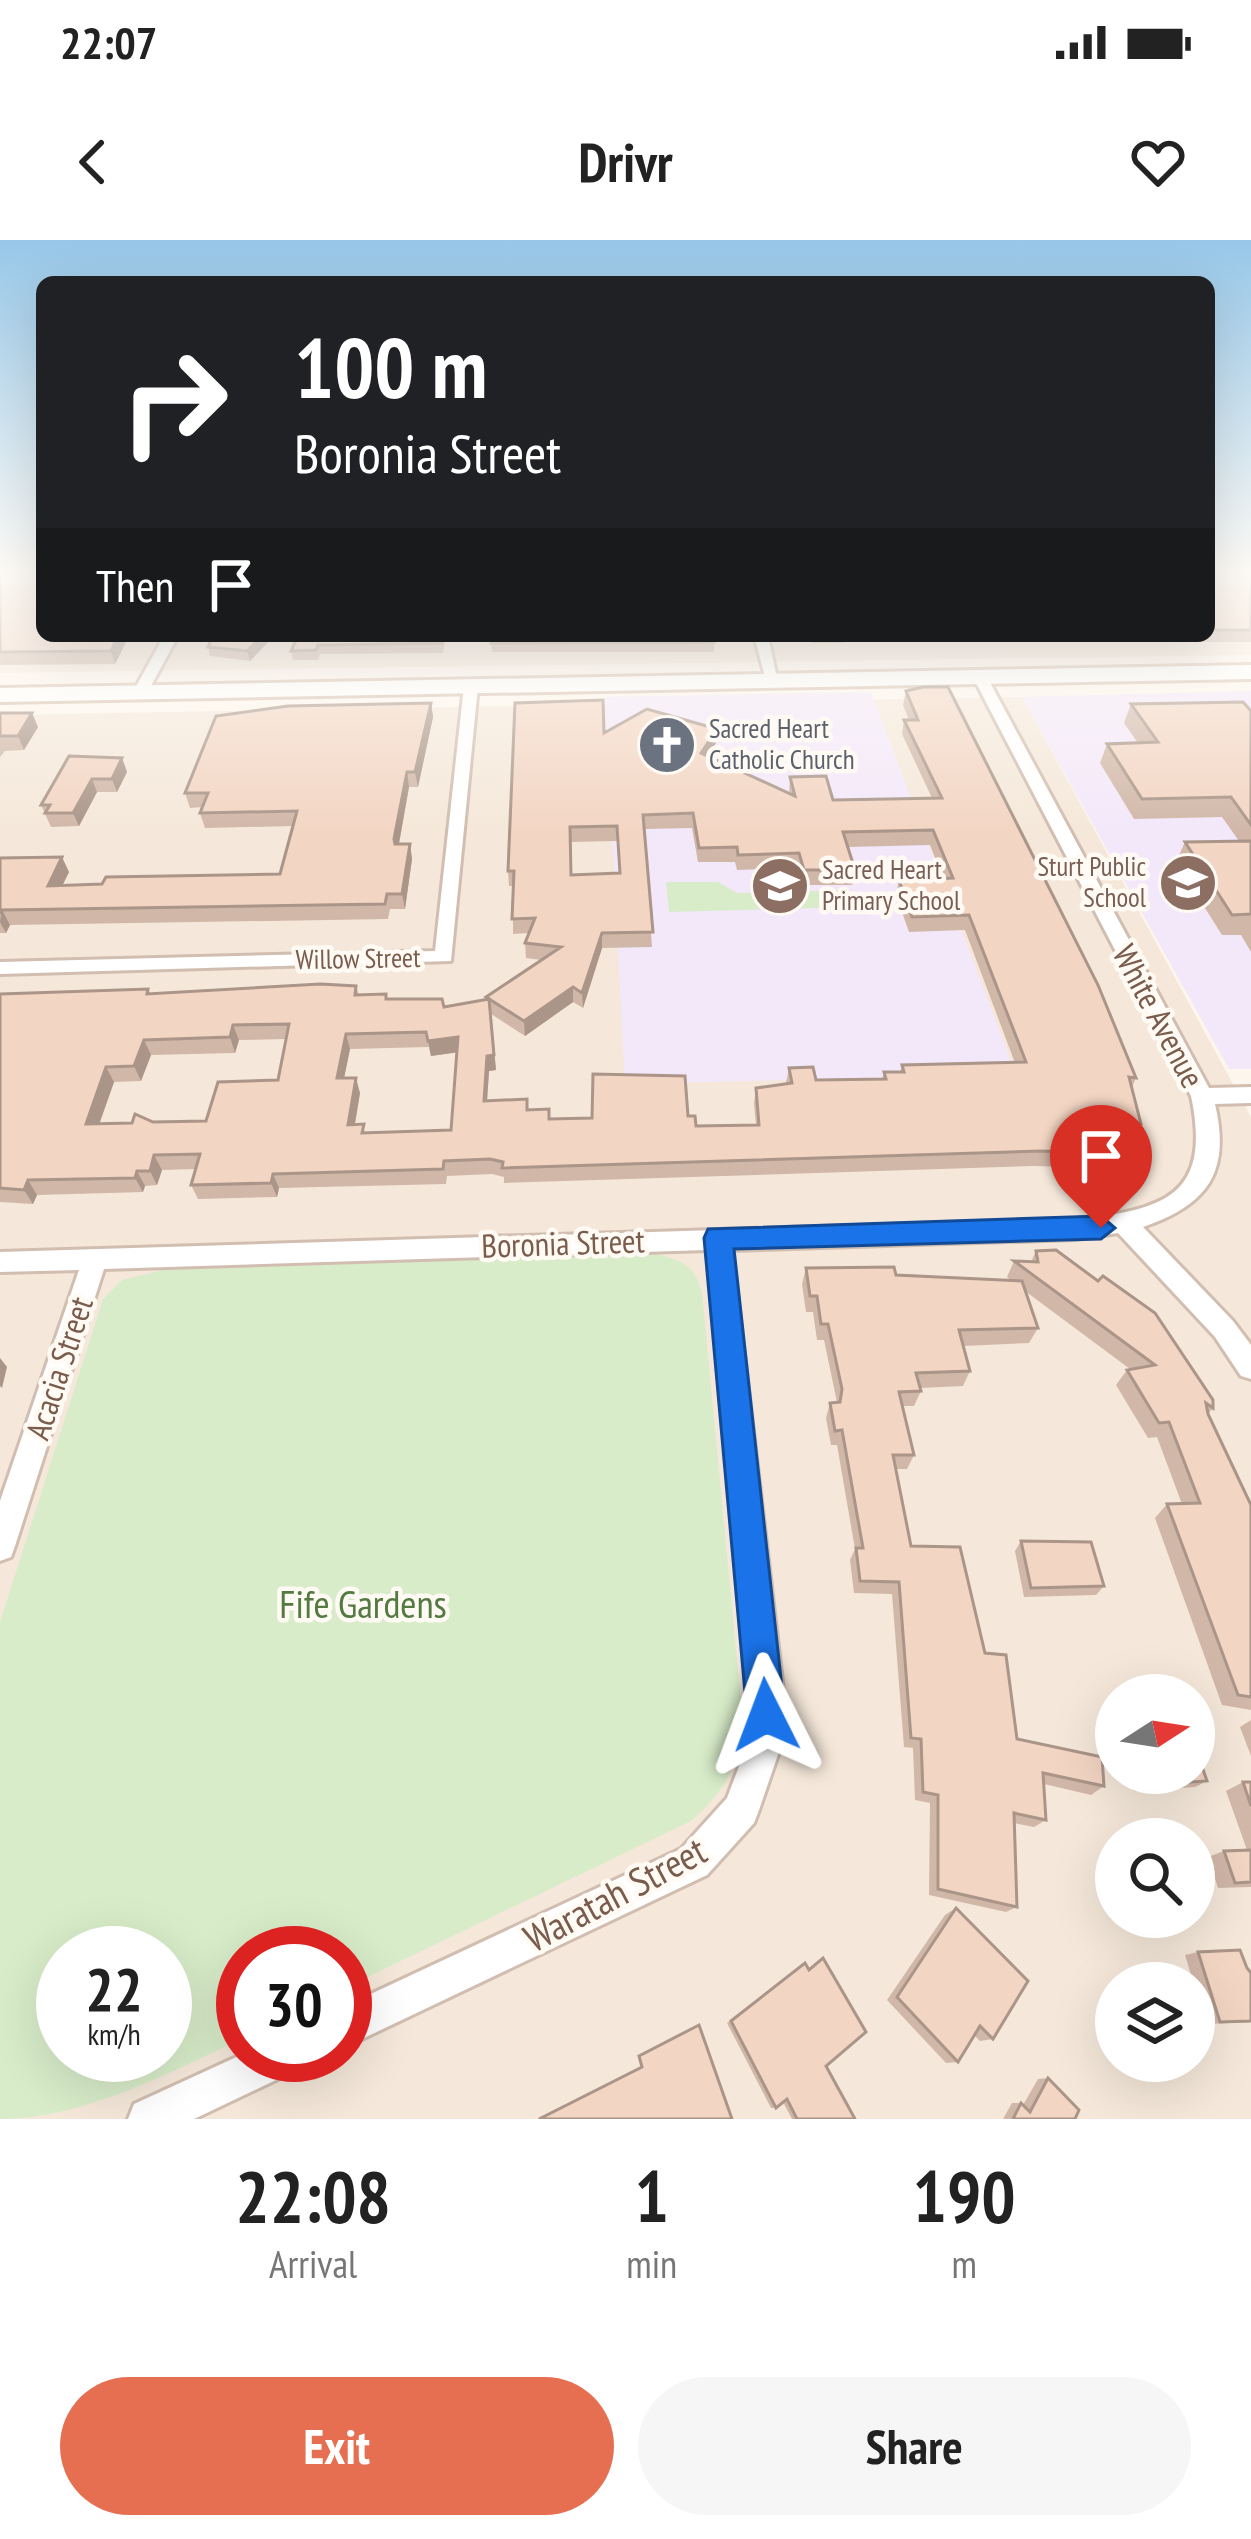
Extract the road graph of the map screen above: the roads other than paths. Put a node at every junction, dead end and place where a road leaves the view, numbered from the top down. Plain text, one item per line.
1 (159, 657) edge
2 (767, 657) edge
3 (1251, 672) edge
4 (980, 677) junction
5 (773, 680) junction
6 (471, 686) junction
7 (141, 692) junction
8 (0, 695) edge
9 (0, 968) edge
10 (1251, 1095) edge
11 (1202, 1096) junction
12 (1126, 1226) junction
13 (718, 1238) junction
14 (94, 1258) junction
15 (0, 1262) edge
16 (1251, 1367) edge
17 (0, 1546) edge
18 (372, 2014) edge
19 (228, 2082) edge
20 (149, 2119) edge

1 - 7 street
2 - 5 street
3 - 4 main road
4 - 5 main road
4 - 11 street, White Avenue
5 - 6 main road
6 - 7 main road
6 - 9 street, Willow Street
7 - 8 main road
10 - 11 street
11 - 12 street, White Avenue
12 - 13 street, Boronia Street
12 - 16 street
13 - 14 street, Boronia Street
13 - 18 street, Waratah Street
14 - 15 street, Boronia Street
14 - 17 street, Acacia Street
19 - 20 street

